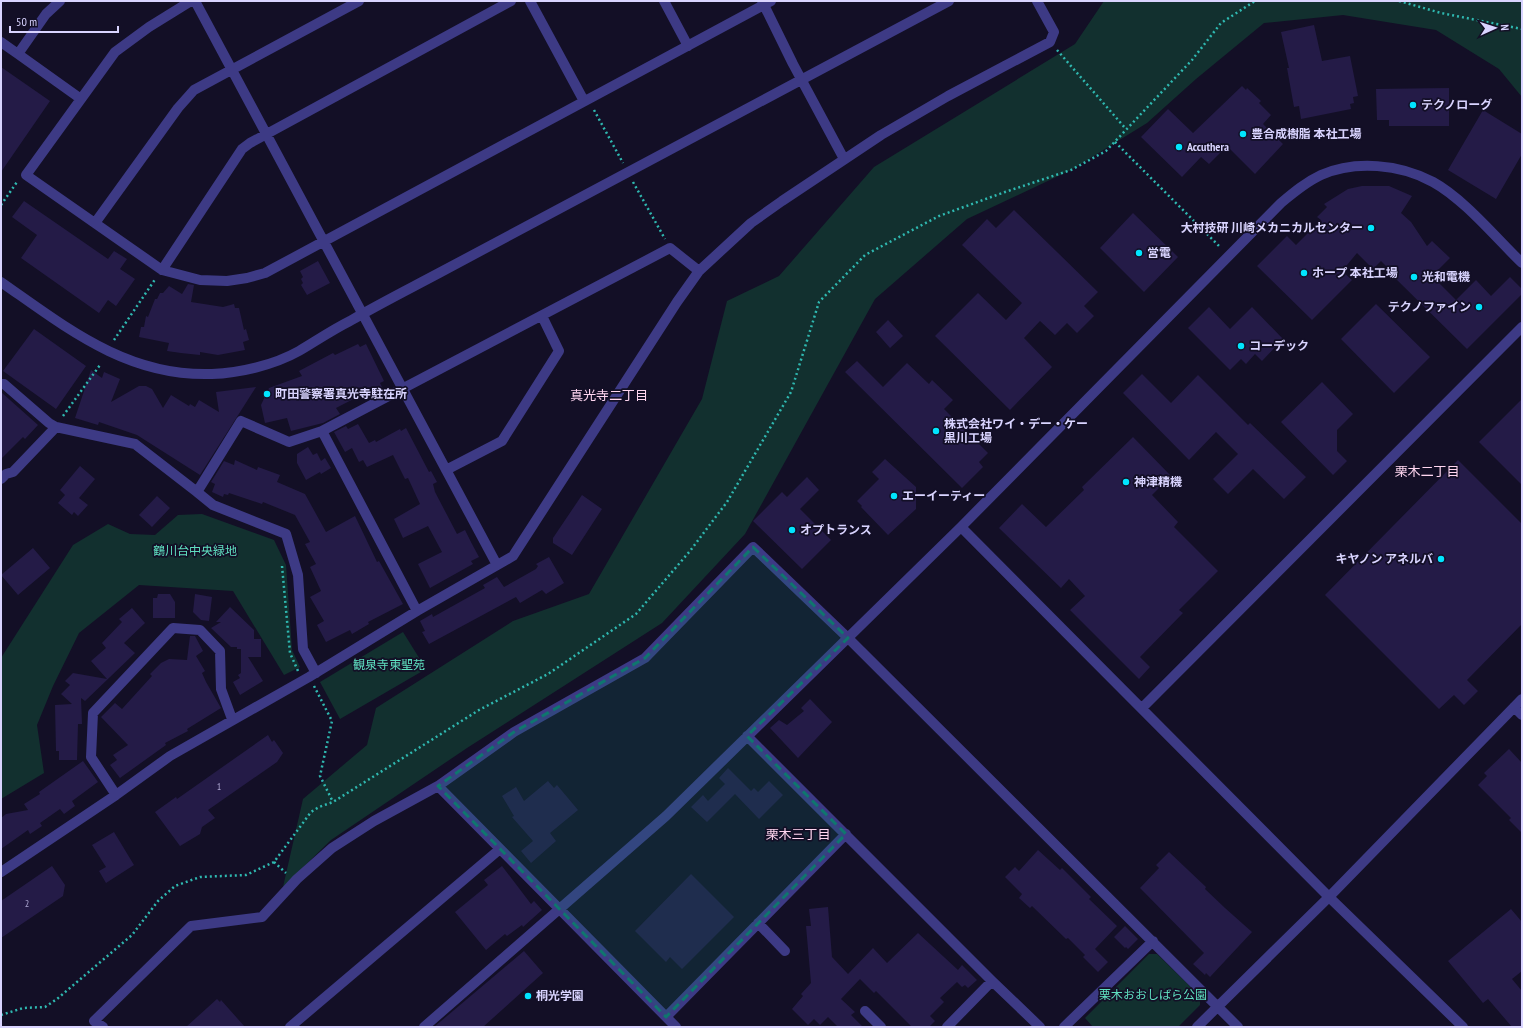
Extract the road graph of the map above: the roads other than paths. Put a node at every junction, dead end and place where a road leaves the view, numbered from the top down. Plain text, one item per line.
1 (60, 1) edge
2 (191, 1) edge
3 (195, 1) edge
4 (359, 1) edge
5 (511, 1) edge
6 (530, 1) edge
7 (664, 1) edge
8 (949, 1) edge
9 (1037, 1) edge
10 (766, 2) edge
11 (1, 42) edge
12 (688, 46) junction
13 (18, 54) junction
14 (231, 69) junction
15 (802, 81) junction
16 (81, 100) junction
17 (586, 100) junction
18 (266, 134) junction
19 (844, 159) junction
20 (95, 223) junction
21 (324, 242) junction
22 (1522, 263) edge
23 (162, 270) junction
24 (699, 271) junction
25 (1, 282) edge
26 (363, 313) junction
27 (542, 316) junction
28 (1522, 327) edge
29 (1, 384) edge
30 (403, 389) junction
31 (56, 426) junction
32 (322, 431) junction
33 (446, 470) junction
34 (3, 474) edge
35 (197, 492) junction
36 (961, 527) junction
37 (497, 565) junction
38 (417, 611) junction
39 (848, 638) junction
40 (309, 677) junction
41 (1522, 699) edge
42 (1514, 707) junction
43 (1142, 708) junction
44 (1522, 715) edge
45 (232, 719) junction
46 (747, 736) junction
47 (438, 786) junction
48 (116, 795) junction
49 (846, 834) junction
50 (500, 848) junction
51 (1, 872) edge
52 (1329, 897) junction
53 (560, 908) junction
54 (758, 923) junction
55 (1153, 941) junction
56 (785, 951) dead end
57 (992, 981) junction
58 (1218, 1006) junction
59 (865, 1011) dead end
60 (666, 1017) junction
61 (103, 1027) edge
62 (290, 1027) edge
63 (424, 1027) edge
64 (676, 1027) edge
65 (881, 1027) edge
66 (947, 1027) edge
67 (1040, 1027) edge
68 (1064, 1027) edge
69 (1197, 1027) edge
70 (1238, 1027) edge
71 (1462, 1027) edge

1 - 13 street
2 - 16 street
3 - 14 street
4 - 14 street
5 - 18 street
6 - 17 street
7 - 12 street
8 - 15 street
9 - 19 street
10 - 12 street
10 - 15 street
11 - 13 street
12 - 17 street
13 - 16 street
14 - 18 street
14 - 20 street
15 - 19 street
15 - 26 street
16 - 20 street
17 - 21 street
18 - 21 street
18 - 23 street
19 - 24 street
20 - 23 street
21 - 23 street
21 - 26 street
22 - 36 street
24 - 27 street
24 - 37 street
25 - 26 street
26 - 30 street
27 - 30 street
27 - 33 street
28 - 43 street
29 - 31 street
30 - 32 street
30 - 33 street
31 - 34 street
31 - 35 street
32 - 35 street
32 - 38 street
33 - 37 street
35 - 40 street
36 - 39 street
36 - 43 street
37 - 38 street
38 - 40 street
39 - 46 street
39 - 47 street
39 - 55 street
40 - 45 street
41 - 42 street
42 - 44 street
42 - 52 street
43 - 52 street
45 - 48 street
45 - 48 street
46 - 49 street
46 - 53 street
47 - 50 street
47 - 61 street
48 - 51 street
49 - 54 street
49 - 57 street
50 - 53 street
50 - 62 street
52 - 58 street
52 - 71 street
53 - 60 street
53 - 63 street
54 - 56 street
54 - 60 street
55 - 58 street
55 - 68 street
57 - 66 street
57 - 67 street
58 - 69 street
58 - 70 street
59 - 65 street
60 - 64 street

